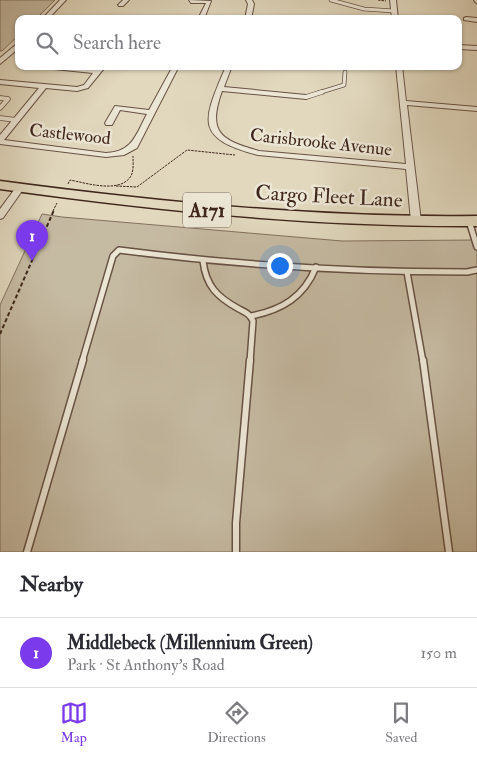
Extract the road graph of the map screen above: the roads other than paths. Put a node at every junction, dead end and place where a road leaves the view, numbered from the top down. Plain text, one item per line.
1 (63, 0) edge
2 (249, 0) edge
3 (331, 0) edge
4 (393, 0) edge
5 (191, 1) edge
6 (394, 11) junction
7 (49, 15) edge
8 (203, 15) edge
9 (249, 15) edge
10 (394, 15) edge
11 (466, 19) dead end
12 (477, 20) edge
13 (462, 47) edge
14 (15, 48) edge
15 (477, 48) edge
16 (0, 62) edge
17 (100, 70) edge
18 (174, 70) edge
19 (227, 70) edge
20 (399, 70) edge
21 (345, 72) dead end
22 (0, 82) edge
23 (43, 87) junction
24 (220, 89) junction
25 (306, 97) joint
26 (0, 98) edge
27 (123, 100) dead end
28 (403, 102) junction
29 (0, 108) edge
30 (118, 108) junction
31 (477, 109) edge
32 (151, 112) junction
33 (0, 118) edge
34 (16, 120) junction
35 (109, 123) dead end
36 (0, 141) edge
37 (410, 167) junction
38 (0, 186) edge
39 (20, 188) junction
40 (0, 216) edge
41 (416, 221) junction
42 (473, 221) edge
43 (477, 248) edge
44 (203, 261) junction
45 (316, 267) junction
46 (477, 270) edge
47 (407, 272) junction
48 (251, 316) junction
49 (27, 552) edge
50 (236, 552) edge
51 (449, 552) edge

1 - 7 street
2 - 9 street
3 - 6 lane
4 - 6 street
5 - 8 street
6 - 10 street
11 - 12 street
13 - 15 street
14 - 16 street
17 - 23 street
18 - 32 street, Castlewood
19 - 24 street, Carisbrooke Avenue
20 - 28 street
21 - 25 lane
22 - 23 street
23 - 34 street
24 - 25 street
24 - 37 street, Carisbrooke Avenue
26 - 29 lane
27 - 30 street
28 - 31 street
28 - 37 street
30 - 32 street
30 - 35 street
32 - 36 street, Castlewood
33 - 34 lane
34 - 36 street
37 - 41 street
38 - 39 main road, Cargo Fleet Lane / A171
39 - 40 street
39 - 41 main road, Cargo Fleet Lane / A171
41 - 42 main road, Cargo Fleet Lane / A171
42 - 43 lane
44 - 45 lane
44 - 48 lane
44 - 49 lane
45 - 47 lane
45 - 48 lane
46 - 47 lane
47 - 51 lane
48 - 50 lane

